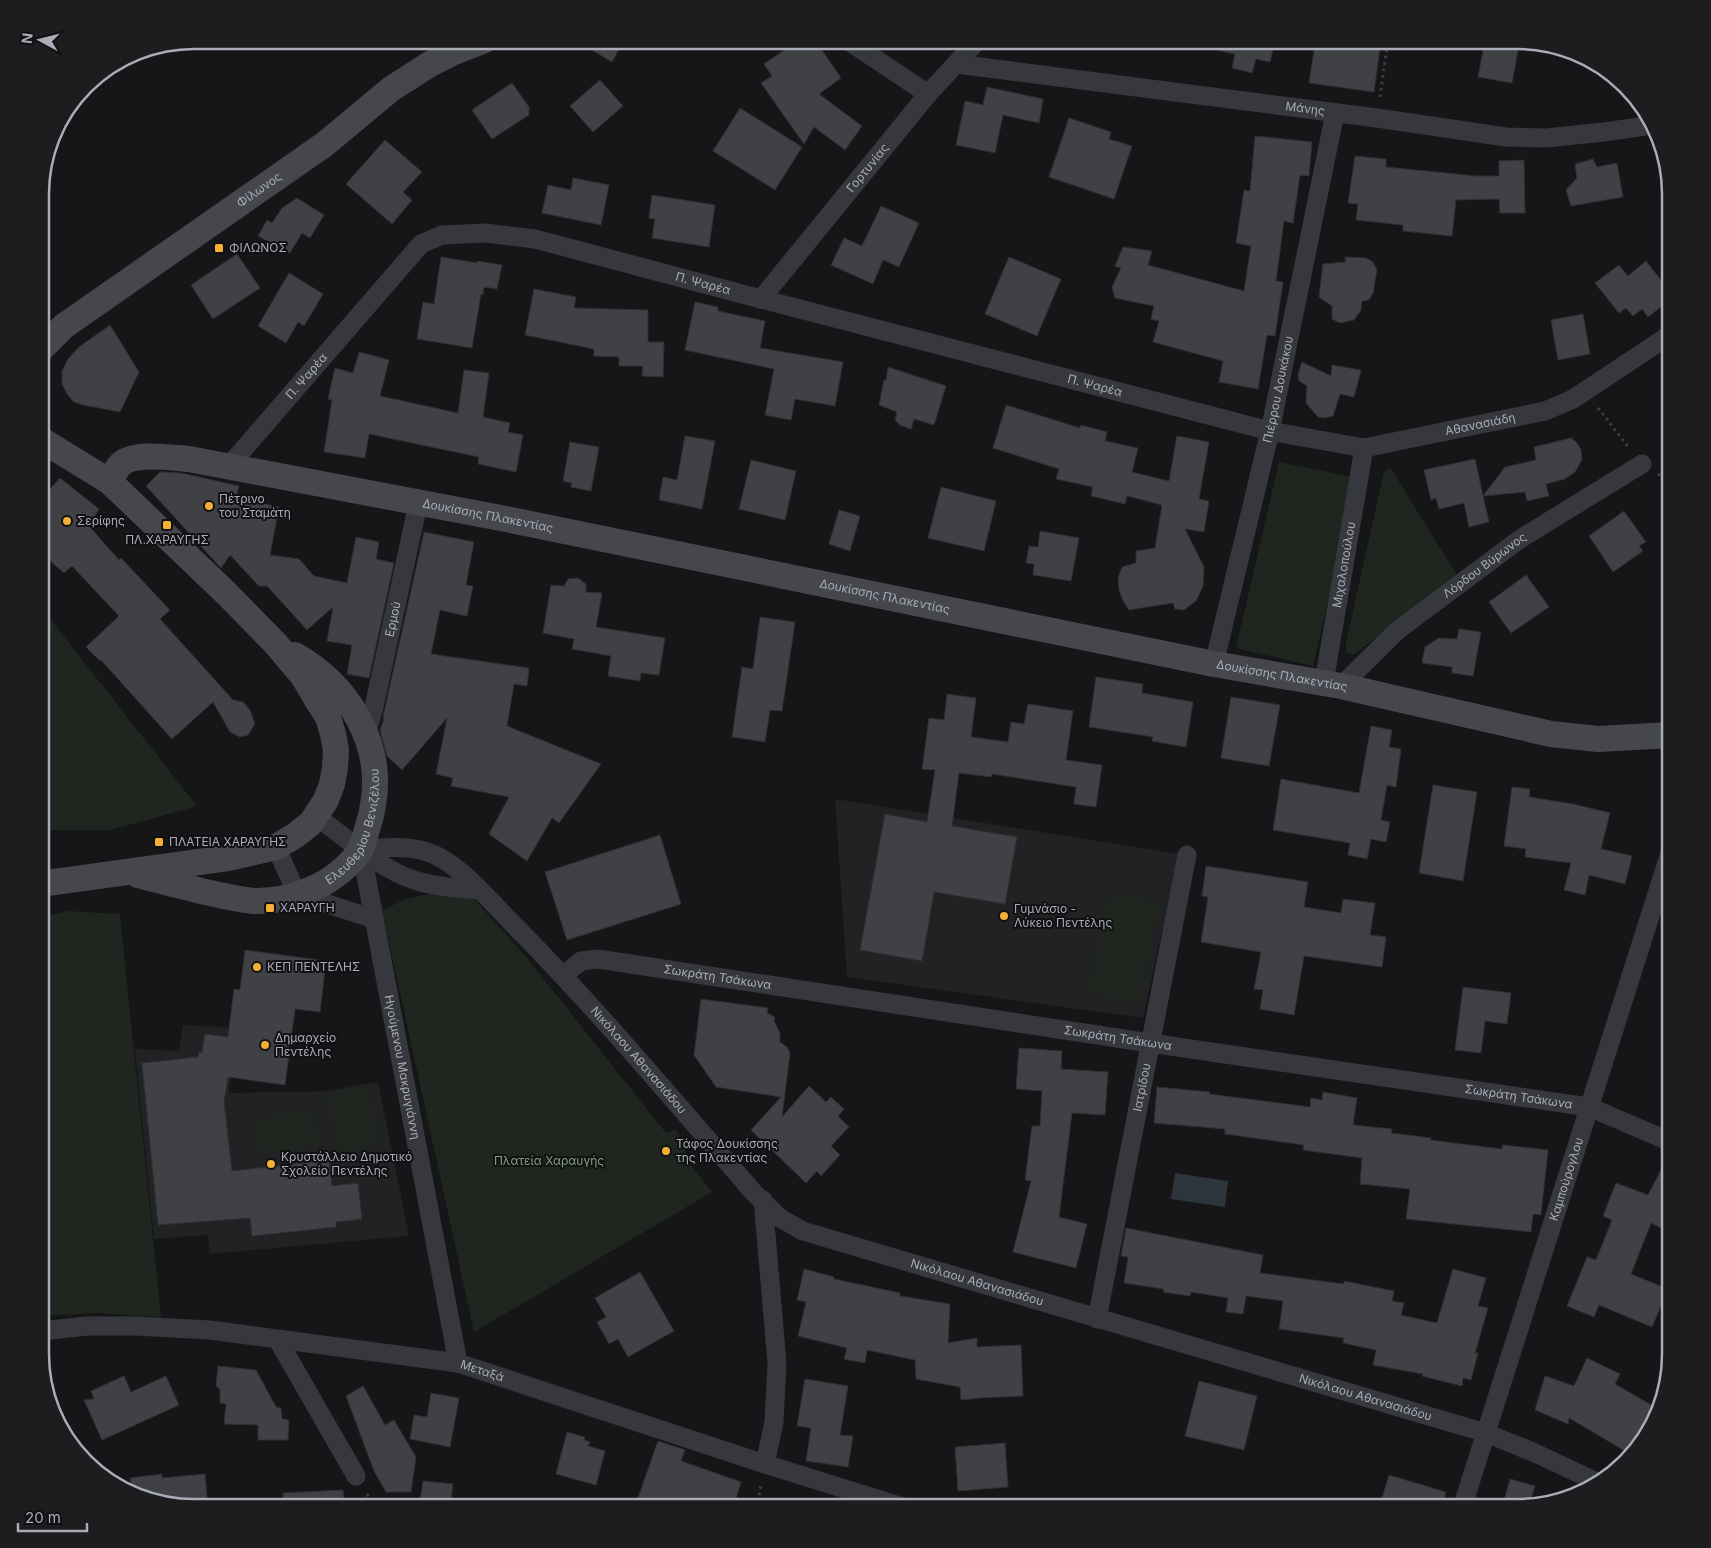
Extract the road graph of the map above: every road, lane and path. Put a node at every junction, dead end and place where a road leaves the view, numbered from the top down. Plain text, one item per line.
1 (462, 49) edge
2 (860, 49) edge
3 (970, 49) edge
4 (1387, 49) edge
5 (957, 64) junction
6 (928, 94) junction
7 (1335, 113) junction
8 (1377, 118) junction
9 (1645, 126) edge
10 (761, 299) junction
11 (1662, 340) edge
12 (49, 341) edge
13 (1585, 392) junction
14 (1270, 431) junction
15 (49, 445) edge
16 (1364, 448) junction
17 (1642, 464) joint
18 (228, 467) junction
19 (110, 482) junction
20 (418, 504) junction
21 (275, 643) junction
22 (1214, 664) junction
23 (1333, 684) junction
24 (366, 734) junction
25 (1662, 735) edge
26 (316, 816) junction
27 (276, 847) junction
28 (361, 850) junction
29 (1187, 855) dead end
30 (126, 872) junction
31 (1662, 878) edge
32 (49, 883) edge
33 (479, 890) junction
34 (297, 894) junction
35 (374, 919) junction
36 (564, 975) junction
37 (1150, 1043) junction
38 (1589, 1107) junction
39 (1662, 1138) edge
40 (763, 1200) junction
41 (1097, 1319) junction
42 (49, 1330) edge
43 (278, 1340) junction
44 (458, 1363) junction
45 (1486, 1433) junction
46 (765, 1464) junction
47 (356, 1476) dead end
48 (1591, 1479) edge
49 (877, 1499) edge
50 (1465, 1499) edge

1 - 12 main road, Φίλωνος
2 - 6 street
3 - 5 street, Γορτυνίας
4 - 8 path
5 - 6 street, Γορτυνίας
5 - 7 street, Μάνης
6 - 10 street, Γορτυνίας
7 - 8 street, Μάνης
7 - 14 street, Πιέρρου Δουκάκου
8 - 9 street, Μάνης
10 - 14 street, Π. Ψαρέα
10 - 18 street, Π. Ψαρέα
11 - 13 street, Αθανασιάδη
13 - 16 street, Αθανασιάδη
13 - 17 path
14 - 16 street, Αθανασιάδη
14 - 22 street, Πιέρρου Δουκάκου
15 - 19 main road
16 - 23 street, Μιχαλοπούλου
17 - 23 street, Λόρδου Βύρωνος
18 - 19 main road, Δουκίσσης Πλακεντίας
18 - 20 main road, Δουκίσσης Πλακεντίας
19 - 21 main road
20 - 22 main road, Δουκίσσης Πλακεντίας
20 - 24 street, Ερμού
21 - 24 main road, Ελευθερίου Βενιζέλου
21 - 26 main road, Ελευθερίου Βενιζέλου
22 - 23 main road, Δουκίσσης Πλακεντίας
23 - 25 main road, Δουκίσσης Πλακεντίας
24 - 28 main road, Ελευθερίου Βενιζέλου
26 - 27 main road, Ελευθερίου Βενιζέλου
26 - 28 street
27 - 30 main road, Ελευθερίου Βενιζέλου
27 - 34 street
28 - 33 street
28 - 33 street, Νικόλαου Αθανασιάδου
28 - 34 main road, Ελευθερίου Βενιζέλου
28 - 35 street, Ηγούμενου Μακρυγιάννη
29 - 37 street, Ιατρίδου
30 - 32 main road, Ελευθερίου Βενιζέλου
30 - 34 main road, Ελευθερίου Βενιζέλου
31 - 38 street, Καμπούρογλου
33 - 36 street, Νικόλαου Αθανασιάδου
34 - 35 street
35 - 44 street, Ηγούμενου Μακρυγιάννη
36 - 37 street, Σωκράτη Τσάκωνα
36 - 40 street, Νικόλαου Αθανασιάδου
37 - 38 street, Σωκράτη Τσάκωνα
37 - 41 street, Ιατρίδου
38 - 39 street, Σωκράτη Τσάκωνα
38 - 45 street, Καμπούρογλου
40 - 41 street, Νικόλαου Αθανασιάδου
40 - 46 street
41 - 45 street, Νικόλαου Αθανασιάδου
42 - 43 street, Μεταξά
43 - 44 street, Μεταξά
43 - 47 street
44 - 46 street, Μεταξά
45 - 48 street, Νικόλαου Αθανασιάδου
45 - 50 street, Καμπούρογλου
46 - 49 street, Μεταξά

